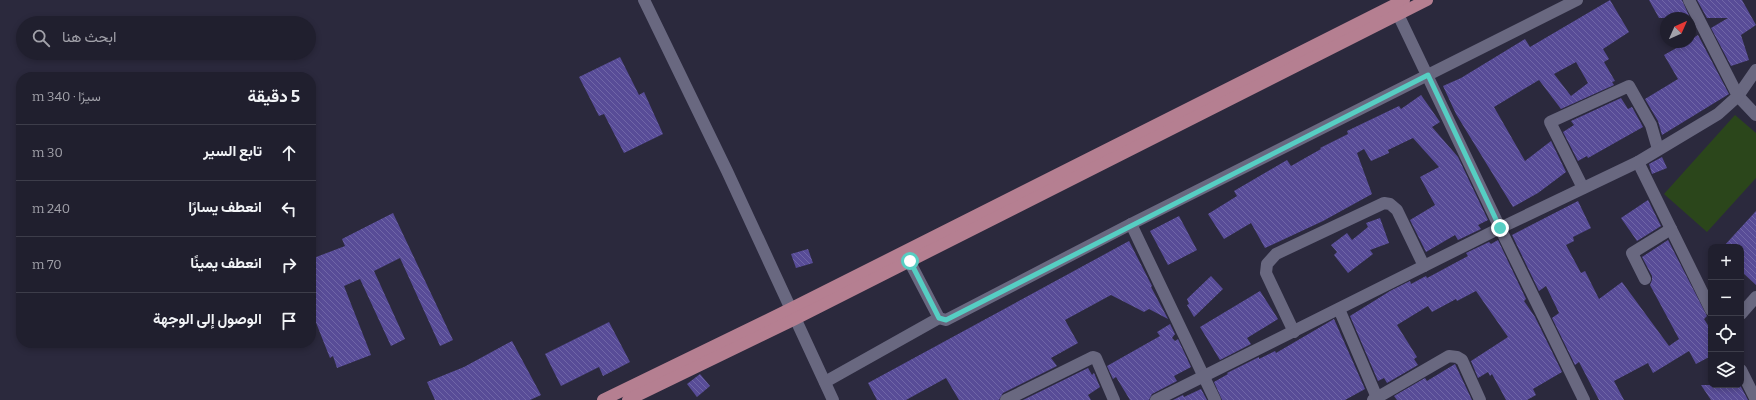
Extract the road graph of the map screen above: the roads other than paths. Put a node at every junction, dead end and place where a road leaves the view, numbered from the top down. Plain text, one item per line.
1 (644, 0) edge
2 (1427, 0) edge
3 (1577, 0) edge
4 (1689, 0) edge
5 (1398, 6) edge
6 (1756, 70) edge
7 (1428, 75) junction
8 (1738, 96) junction
9 (1756, 115) edge
10 (1658, 149) junction
11 (1638, 162) junction
12 (1583, 188) junction
13 (1132, 224) junction
14 (1500, 228) junction
15 (1671, 229) junction
16 (907, 256) junction
17 (1424, 266) junction
18 (1645, 279) dead end
19 (1756, 297) edge
20 (1708, 304) edge
21 (1339, 309) junction
22 (1744, 311) edge
23 (792, 314) junction
24 (939, 318) junction
25 (1294, 332) junction
26 (1744, 376) edge
27 (1204, 377) junction
28 (825, 382) junction
29 (1376, 399) edge
30 (603, 400) edge
31 (628, 400) edge
32 (833, 400) edge
33 (1006, 400) edge
34 (1114, 400) edge
35 (1156, 400) edge
36 (1215, 400) edge
37 (1480, 400) edge
38 (1584, 400) edge
39 (1756, 400) edge

1 - 23 street
2 - 5 main road
3 - 7 street
4 - 8 street
5 - 7 street
5 - 16 main road
6 - 8 street
7 - 13 street
7 - 14 street
8 - 9 street
8 - 10 street
10 - 11 street
10 - 12 street
11 - 12 street
11 - 15 street
12 - 14 street
13 - 24 street
13 - 27 street
14 - 17 street
14 - 38 street
15 - 18 street
15 - 20 street
16 - 23 main road
16 - 24 street
17 - 21 street
17 - 25 street
19 - 22 street
21 - 25 street
21 - 29 street
23 - 28 street
23 - 30 main road
23 - 31 main road
24 - 28 street
25 - 27 street
26 - 39 street
27 - 35 street
27 - 36 street
28 - 32 street
29 - 37 street
33 - 34 street

